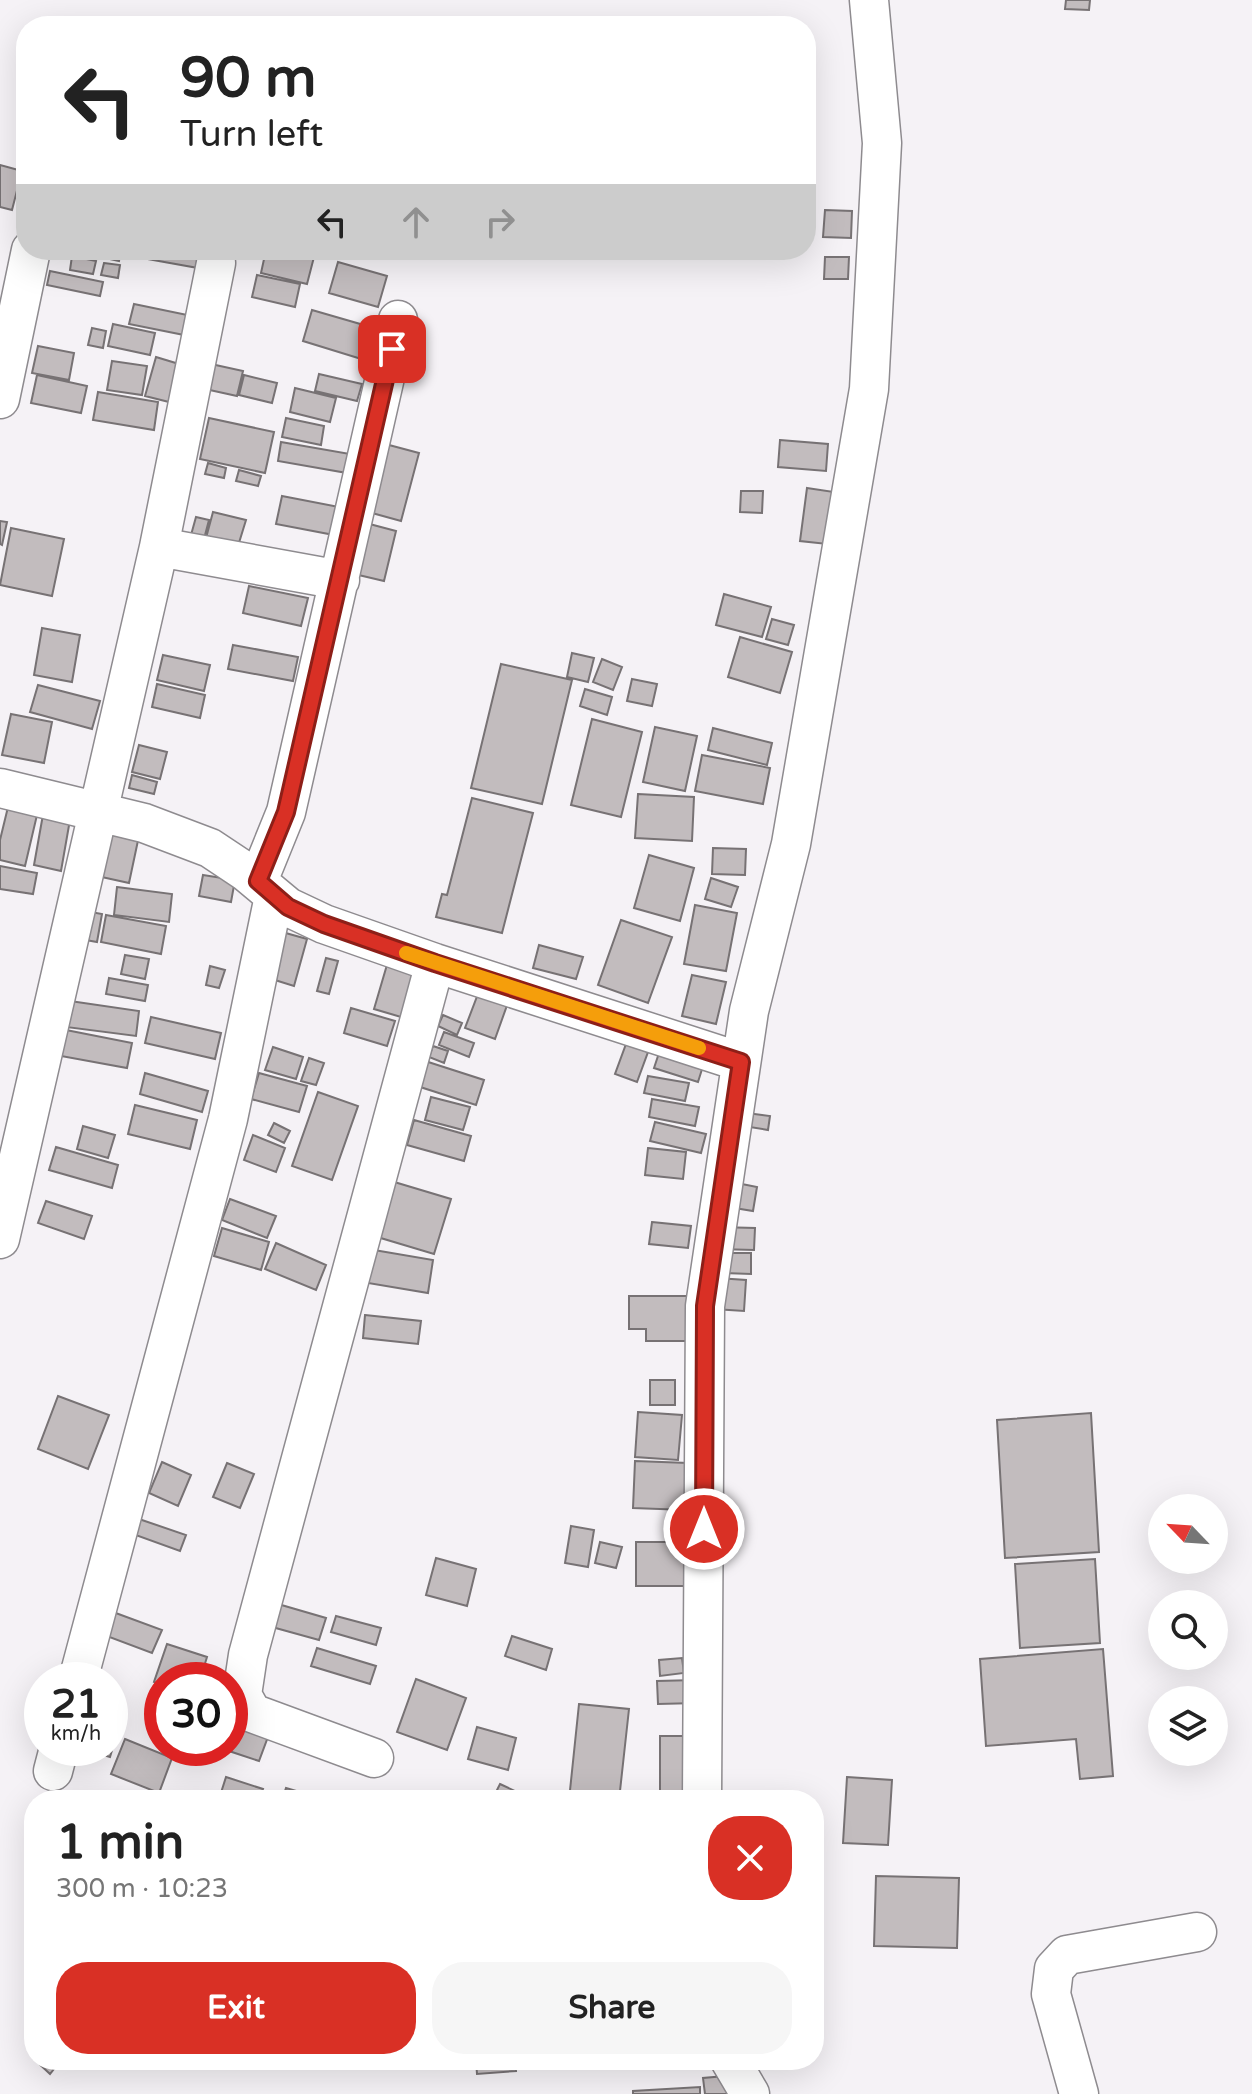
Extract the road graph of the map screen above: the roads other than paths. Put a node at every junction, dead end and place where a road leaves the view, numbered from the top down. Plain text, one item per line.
1 (869, 0) edge
2 (29, 260) edge
3 (216, 263) dead end
4 (398, 320) dead end
5 (0, 399) edge
6 (159, 547) junction
7 (340, 580) junction
8 (0, 788) edge
9 (97, 811) junction
10 (266, 888) junction
11 (435, 963) junction
12 (741, 1062) junction
13 (0, 1239) edge
14 (83, 1662) edge
15 (374, 1758) dead end
16 (702, 1790) edge
17 (1197, 1932) dead end
18 (736, 2070) edge
19 (750, 2094) edge
20 (1079, 2094) edge

1 - 12 street
2 - 5 street
3 - 6 street
4 - 7 street
6 - 7 street
6 - 9 street
7 - 10 street
8 - 9 street
9 - 10 street
9 - 13 street
10 - 11 street
10 - 14 street
11 - 12 street
11 - 15 street
12 - 16 street
17 - 20 street
18 - 19 street

